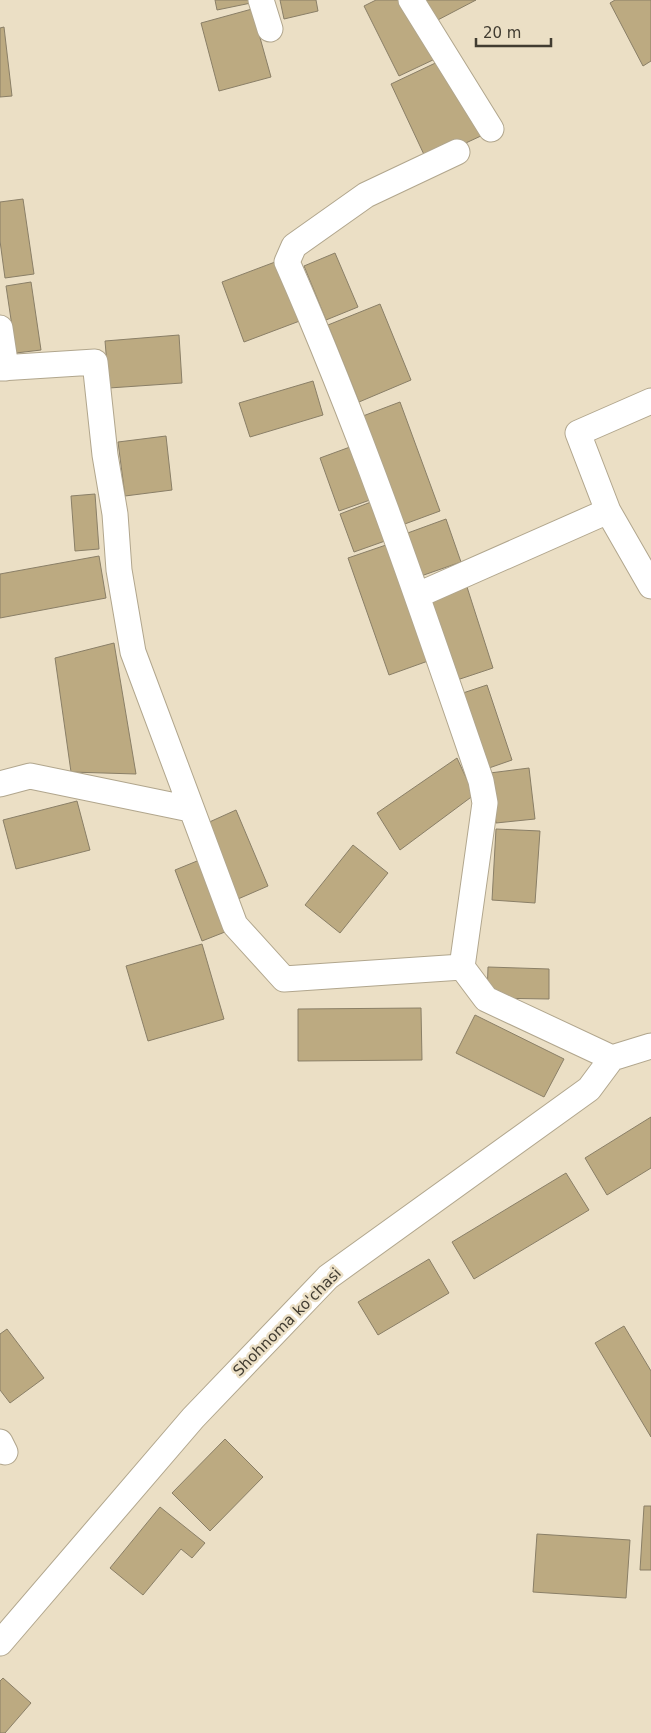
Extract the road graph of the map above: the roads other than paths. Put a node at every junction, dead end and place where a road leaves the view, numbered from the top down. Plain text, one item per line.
1 (261, 0) edge
2 (412, 0) edge
3 (270, 29) dead end
4 (491, 129) dead end
5 (457, 152) dead end
6 (0, 328) edge
7 (3, 368) edge
8 (651, 401) edge
9 (608, 512) junction
10 (651, 586) edge
11 (418, 595) junction
12 (0, 784) edge
13 (190, 809) junction
14 (462, 967) junction
15 (651, 1046) edge
16 (612, 1058) junction
17 (0, 1643) edge

1 - 3 street
2 - 4 street
5 - 11 street
6 - 7 street
7 - 13 street
8 - 9 street
9 - 10 street
9 - 11 street
11 - 14 street
12 - 13 street
13 - 14 street
14 - 16 street
15 - 16 street
16 - 17 street, Shohnoma ko'chasi

